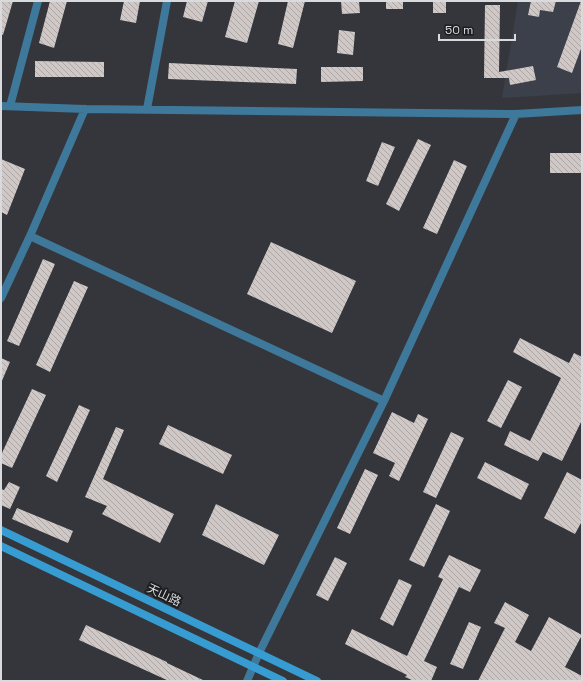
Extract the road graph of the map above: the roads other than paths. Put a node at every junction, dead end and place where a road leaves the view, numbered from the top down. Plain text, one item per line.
1 (38, 1) edge
2 (167, 1) edge
3 (1, 106) edge
4 (10, 106) junction
5 (85, 109) junction
6 (147, 109) junction
7 (582, 110) edge
8 (516, 114) junction
9 (30, 236) junction
10 (1, 298) edge
11 (384, 401) junction
12 (1, 530) edge
13 (1, 546) edge
14 (259, 653) junction
15 (253, 667) junction
16 (247, 681) edge
17 (283, 681) edge
18 (317, 681) edge

1 - 4 street
2 - 6 street
3 - 4 street
4 - 5 street
5 - 6 street
5 - 9 street
6 - 8 street
7 - 8 street
8 - 11 street
9 - 10 street
9 - 11 street
11 - 14 street
12 - 14 main road, 天山路
13 - 15 main road
14 - 15 street
14 - 18 main road, 天山路
15 - 16 street
15 - 17 main road

